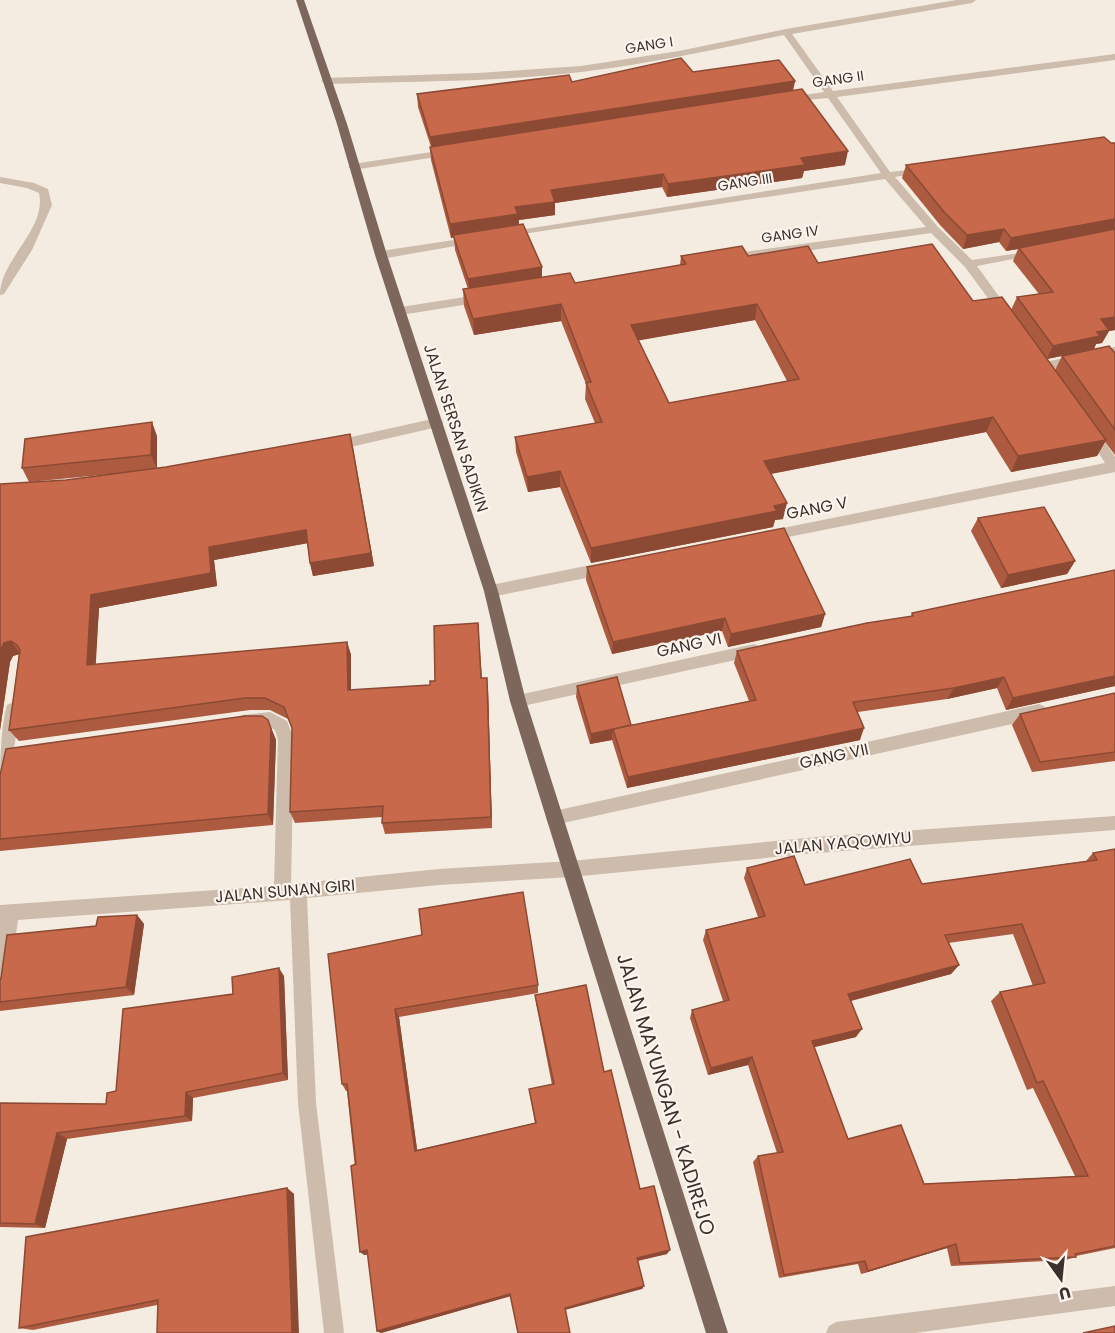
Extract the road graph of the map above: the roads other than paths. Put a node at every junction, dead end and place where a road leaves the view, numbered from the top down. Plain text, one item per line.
1 (300, 0) edge
2 (972, 0) edge
3 (786, 32) junction
4 (1115, 57) edge
5 (326, 81) junction
6 (830, 93) junction
7 (783, 101) edge
8 (458, 151) edge
9 (353, 167) junction
10 (932, 168) edge
11 (887, 175) junction
12 (0, 180) edge
13 (934, 229) junction
14 (1048, 249) edge
15 (381, 255) junction
16 (717, 260) edge
17 (969, 264) junction
18 (0, 291) edge
19 (493, 297) edge
20 (401, 312) junction
21 (1010, 320) edge
22 (1115, 351) edge
23 (1044, 366) edge
24 (1083, 421) edge
25 (437, 423) junction
26 (321, 448) edge
27 (1115, 466) edge
28 (757, 538) edge
29 (618, 566) edge
30 (491, 591) junction
31 (764, 648) edge
32 (14, 696) edge
33 (518, 701) junction
34 (1058, 707) edge
35 (227, 722) edge
36 (0, 787) edge
37 (554, 818) junction
38 (1115, 823) edge
39 (571, 869) junction
40 (290, 892) junction
41 (6, 912) edge
42 (0, 985) edge
43 (1115, 1296) edge
44 (334, 1333) edge
45 (717, 1333) edge
46 (836, 1333) edge

1 - 5 main road, JALAN SERSAN SADIKIN
2 - 3 street, GANG I
3 - 5 street, GANG I
3 - 6 street
4 - 6 street, GANG II
5 - 9 main road, JALAN SERSAN SADIKIN
6 - 7 street, GANG II
6 - 11 street
8 - 9 street
9 - 15 main road, JALAN SERSAN SADIKIN
10 - 11 street, GANG III
11 - 13 street
11 - 15 street, GANG III
12 - 18 street
13 - 16 street, GANG IV
13 - 17 street
14 - 17 street
15 - 20 main road, JALAN SERSAN SADIKIN
17 - 21 street
19 - 20 street
20 - 25 main road, JALAN SERSAN SADIKIN
22 - 23 street
24 - 27 street
25 - 26 street
25 - 30 main road, JALAN SERSAN SADIKIN
27 - 28 street, GANG V
29 - 30 street
30 - 33 main road, JALAN SERSAN SADIKIN
31 - 33 street, GANG VI
32 - 36 street
33 - 37 main road, JALAN SERSAN SADIKIN
34 - 37 street, GANG VII
35 - 40 street
37 - 39 main road, JALAN SERSAN SADIKIN
38 - 39 street, JALAN YAQOWIYU
39 - 40 street, JALAN SUNAN GIRI
39 - 45 main road, JALAN MAYUNGAN - KADIREJO
40 - 41 street, JALAN SUNAN GIRI
40 - 44 street
41 - 42 street
43 - 46 street

